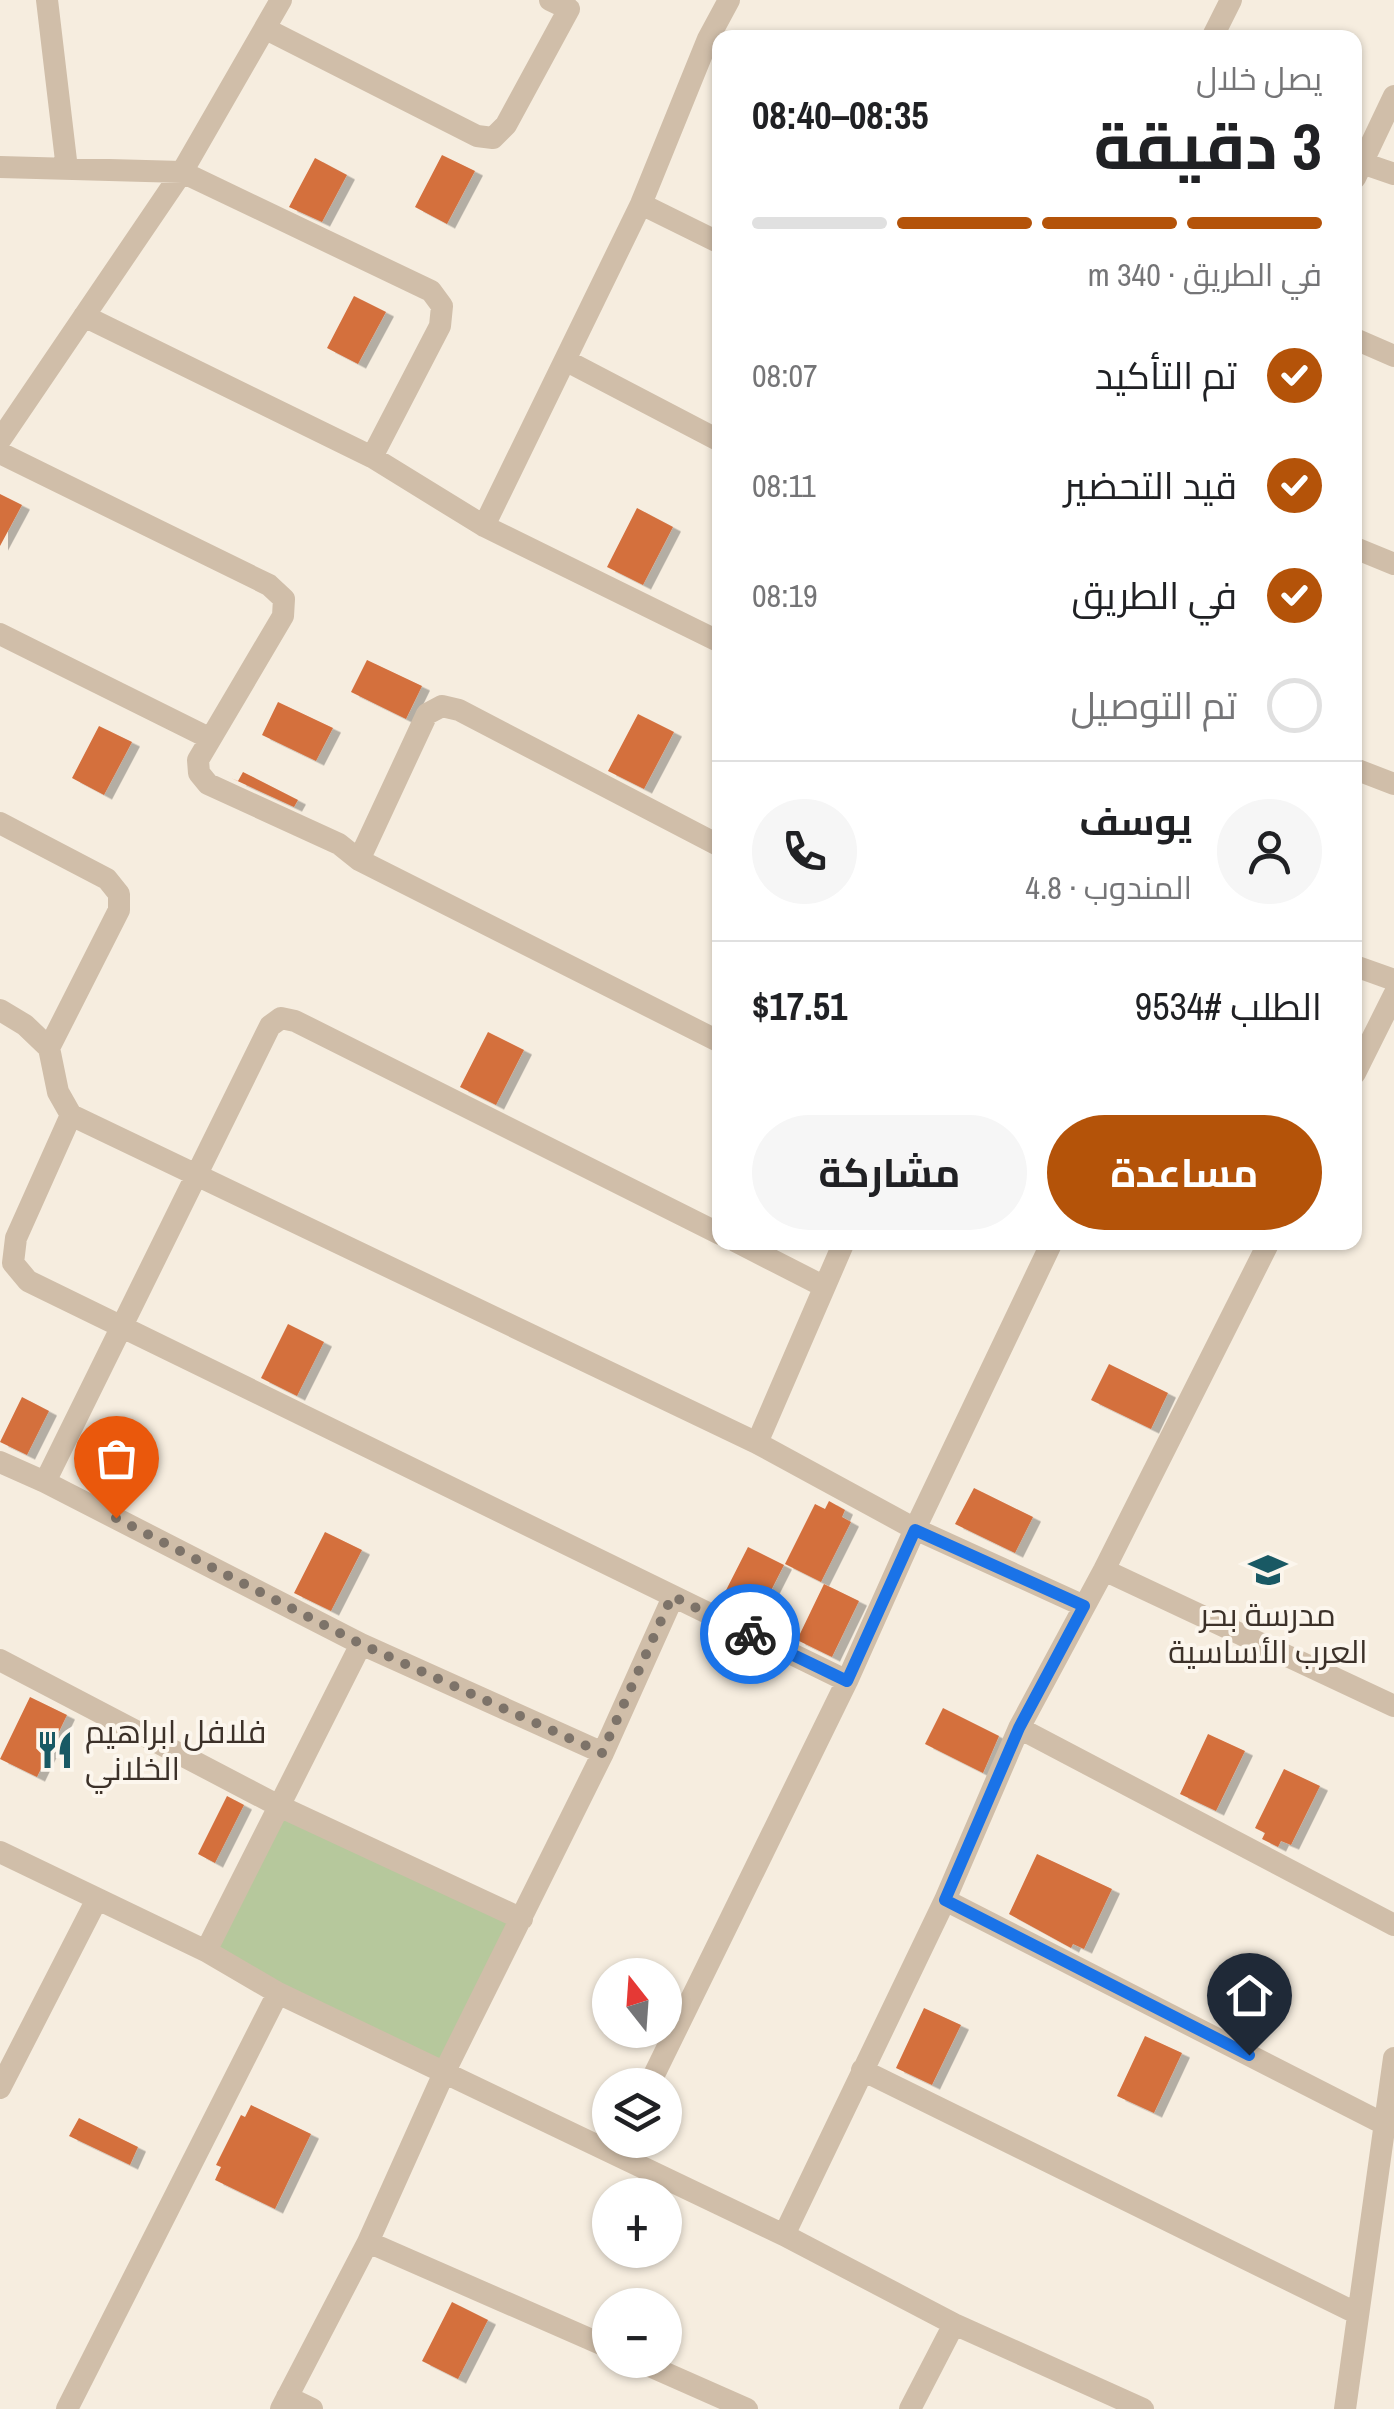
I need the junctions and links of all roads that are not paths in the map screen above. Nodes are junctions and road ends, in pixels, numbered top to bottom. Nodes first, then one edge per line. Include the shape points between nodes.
1 (48, 0) edge
2 (281, 0) edge
3 (550, 0) edge
4 (729, 0) edge
5 (1230, 0) edge
6 (266, 29) junction
7 (718, 30) edge
8 (1216, 30) edge
9 (712, 46) edge
10 (1394, 96) edge
11 (1362, 164) edge
12 (0, 167) edge
13 (67, 169) junction
14 (1362, 170) edge
15 (182, 172) junction
16 (1394, 174) edge
17 (642, 204) junction
18 (712, 238) edge
19 (84, 316) junction
20 (1362, 342) edge
21 (1394, 356) edge
22 (565, 360) junction
23 (712, 436) edge
24 (0, 440) edge
25 (0, 452) edge
26 (372, 457) junction
27 (484, 526) junction
28 (1362, 551) edge
29 (1394, 564) edge
30 (0, 634) edge
31 (712, 638) edge
32 (209, 738) junction
33 (1362, 772) edge
34 (1394, 784) edge
35 (0, 823) edge
36 (712, 842) edge
37 (358, 860) junction
38 (1362, 969) edge
39 (1394, 980) edge
40 (1394, 995) edge
41 (0, 1010) edge
42 (712, 1038) edge
43 (49, 1048) junction
44 (1362, 1058) edge
45 (71, 1115) junction
46 (198, 1177) junction
47 (712, 1230) edge
48 (753, 1250) edge
49 (840, 1250) edge
50 (1048, 1250) edge
51 (1265, 1250) edge
52 (823, 1286) junction
53 (123, 1328) junction
54 (757, 1444) junction
55 (0, 1462) edge
56 (46, 1482) junction
57 (915, 1530) junction
58 (1104, 1570) junction
59 (672, 1596) junction
60 (1084, 1606) junction
61 (361, 1644) junction
62 (0, 1660) edge
63 (847, 1681) junction
64 (1394, 1706) edge
65 (1019, 1728) junction
66 (602, 1753) junction
67 (280, 1806) junction
68 (0, 1852) edge
69 (945, 1900) junction
70 (96, 1901) junction
71 (522, 1918) junction
72 (1394, 1925) edge
73 (206, 1951) junction
74 (278, 1993) junction
75 (1394, 2058) edge
76 (657, 2068) edge
77 (862, 2070) junction
78 (444, 2073) junction
79 (0, 2088) edge
80 (1384, 2124) junction
81 (592, 2137) edge
82 (637, 2158) edge
83 (784, 2234) junction
84 (368, 2242) junction
85 (1358, 2314) junction
86 (954, 2324) junction
87 (592, 2340) edge
88 (677, 2378) edge
89 (1106, 2401) edge
90 (284, 2403) edge
91 (67, 2409) edge
92 (312, 2409) edge
93 (747, 2409) edge
94 (910, 2409) edge
95 (1143, 2409) edge
96 (1344, 2409) edge

1 - 13 street
2 - 6 street
3 - 6 street via 569,8 493,138 477,136
4 - 7 street
5 - 8 street
6 - 15 street
9 - 17 street
10 - 11 street
12 - 13 street
13 - 15 street
14 - 16 street
15 - 19 street
15 - 26 street via 431,291 442,306 440,326
17 - 18 street
17 - 22 street
19 - 24 street
19 - 26 street
20 - 21 street
22 - 23 street
22 - 27 street
25 - 32 street via 284,599 283,616
26 - 27 street
27 - 31 street
28 - 29 street
30 - 32 street
32 - 37 street via 198,760 208,784 339,844
33 - 34 street
35 - 43 street via 106,879 119,894 119,910
36 - 37 street via 442,706 427,714
37 - 42 street
38 - 39 street
40 - 44 street
41 - 43 street
43 - 45 street via 58,1092
45 - 46 street
45 - 53 street via 16,1238 13,1262 28,1282
46 - 47 street via 270,1026 280,1018
46 - 53 street
46 - 54 street
48 - 52 street
49 - 52 street
50 - 57 street
51 - 58 street
52 - 54 street
53 - 56 street
53 - 59 street
54 - 57 street
55 - 56 street
56 - 61 street
57 - 60 street
57 - 63 street
58 - 60 street
58 - 64 street
59 - 63 street
59 - 66 street
60 - 65 street
61 - 66 street
61 - 67 street
62 - 67 street
63 - 76 street
65 - 69 street
65 - 72 street
66 - 71 street
67 - 71 street
67 - 73 street
68 - 70 street
69 - 77 street
69 - 80 street
70 - 73 street
70 - 79 street
71 - 78 street
73 - 74 street
74 - 78 street
74 - 91 street
75 - 80 street
77 - 83 street
77 - 85 street
78 - 81 street
78 - 84 street
80 - 85 street
82 - 83 street
83 - 86 street
84 - 87 street
84 - 90 street
85 - 96 street
86 - 89 street
86 - 94 street
88 - 93 street
89 - 95 street
90 - 92 street

